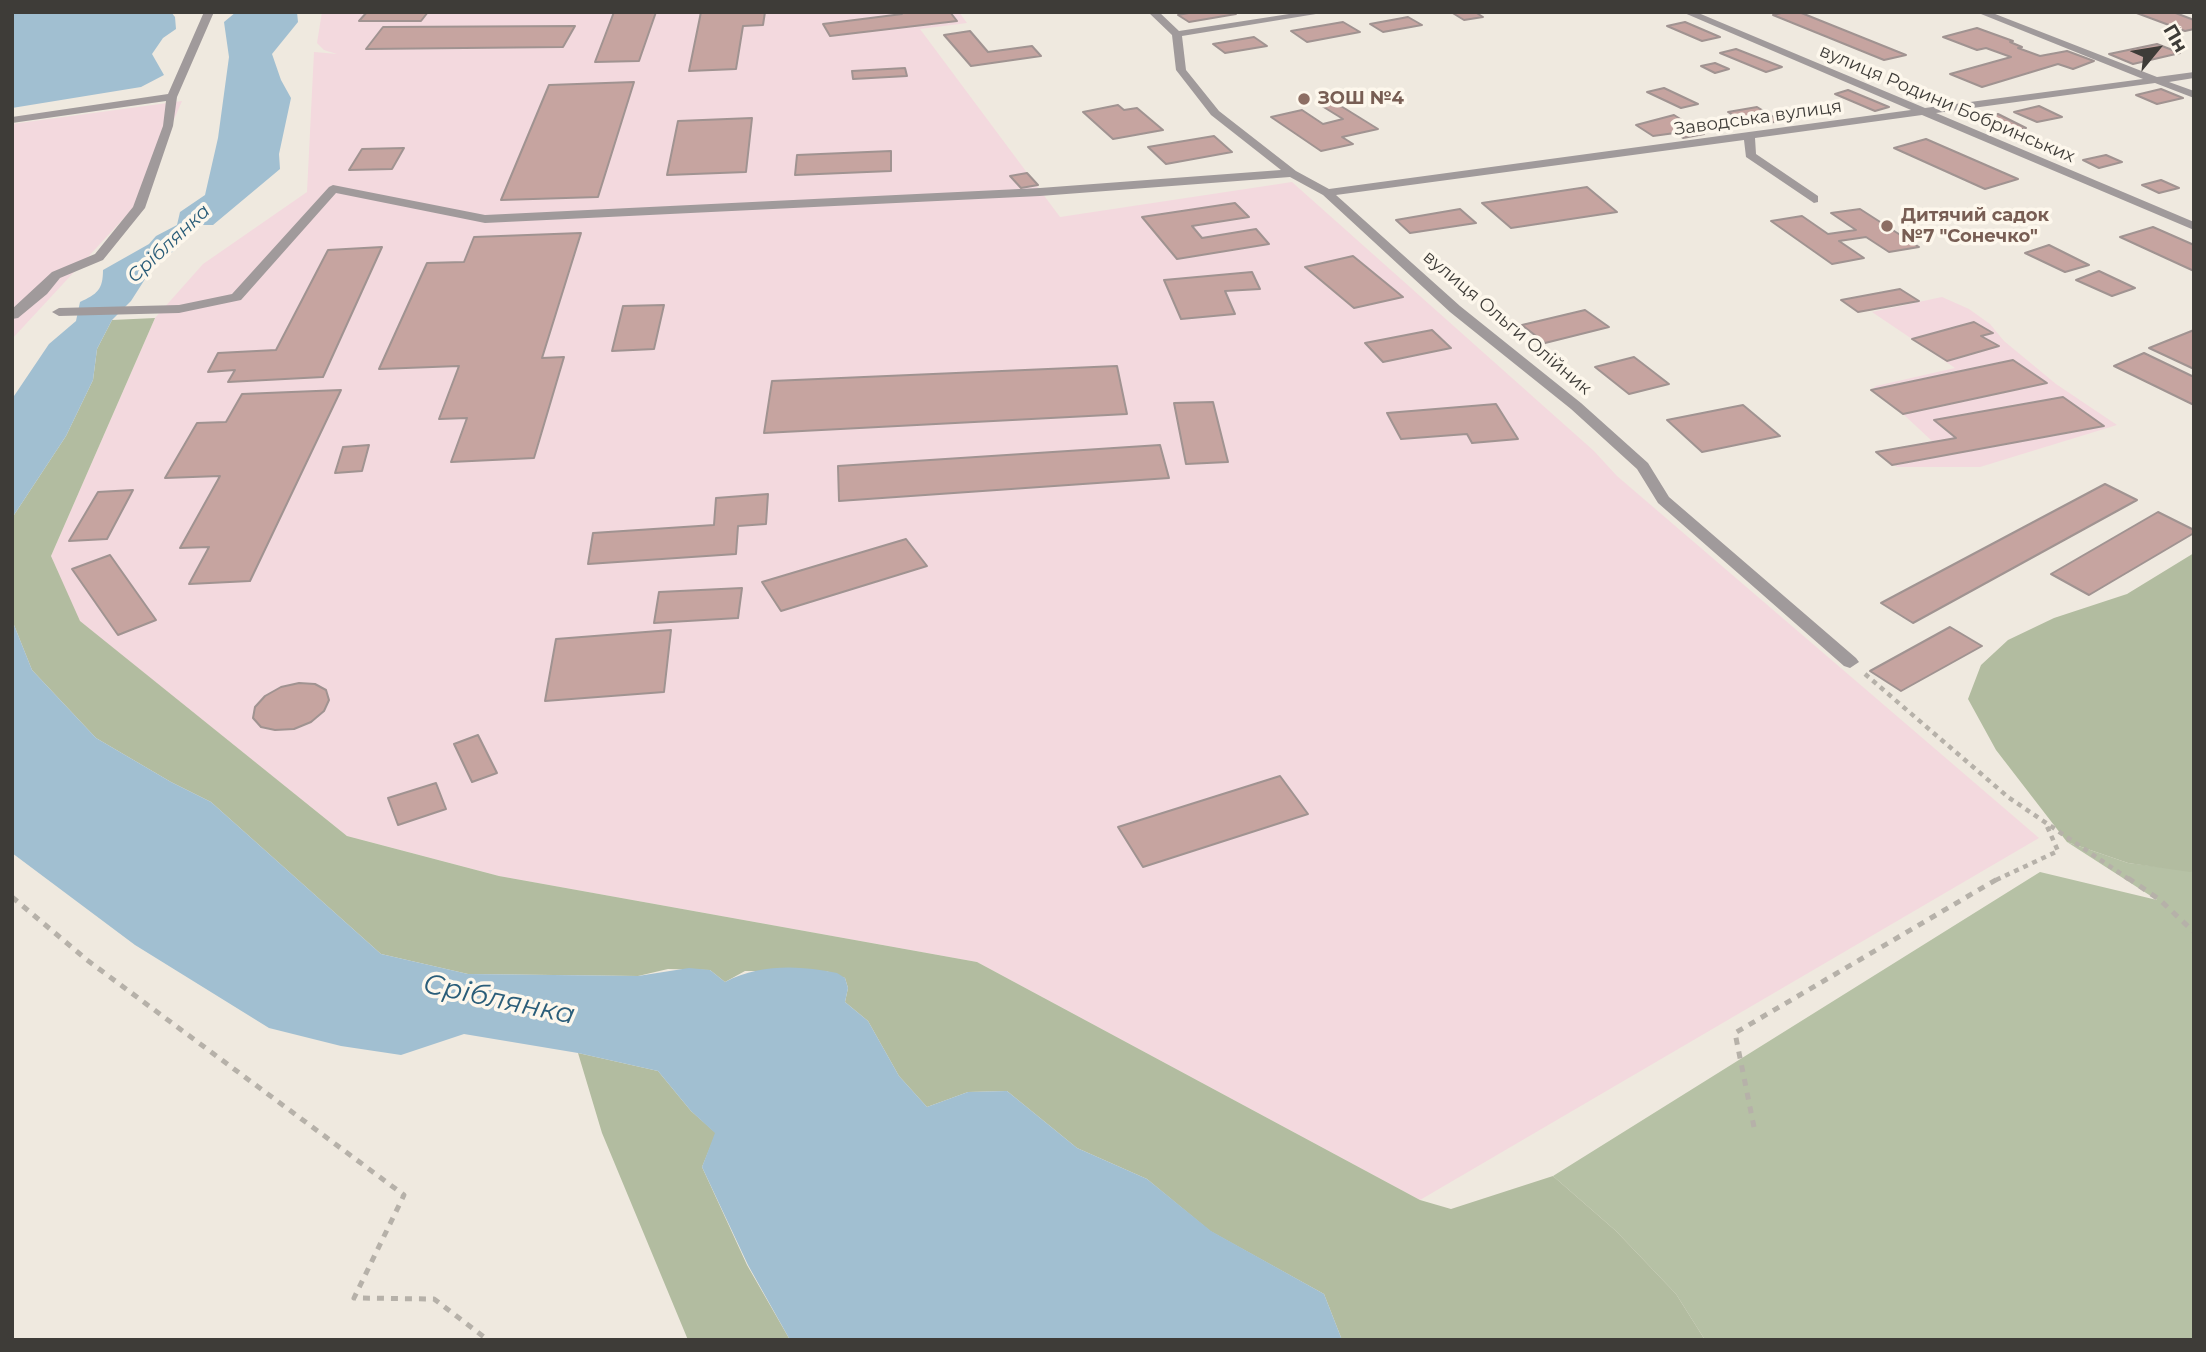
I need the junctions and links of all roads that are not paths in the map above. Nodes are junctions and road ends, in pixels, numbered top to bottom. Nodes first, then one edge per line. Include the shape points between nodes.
1 (209, 12) edge
2 (1153, 12) edge
3 (1323, 12) edge
4 (1687, 12) edge
5 (1981, 12) edge
6 (1177, 34) junction
7 (2194, 75) edge
8 (2156, 80) junction
9 (2194, 96) edge
10 (172, 97) junction
11 (1923, 114) junction
12 (12, 120) edge
13 (1749, 137) junction
14 (1292, 173) junction
15 (1327, 193) junction
16 (1814, 199) dead end
17 (2194, 226) edge
18 (59, 312) dead end
19 (13, 315) edge
20 (1850, 662) road end

1 - 10 street
2 - 6 street
3 - 6 street
4 - 11 street, вулиця Родини Бобринських
5 - 8 street
6 - 14 street, вулиця Ольги Олійник via 1181,70 1215,113
7 - 8 street, Заводська вулиця
8 - 9 street
8 - 11 street, Заводська вулиця
10 - 12 street
10 - 19 street via 168,126 139,208 99,257 56,275
11 - 13 street, Заводська вулиця
11 - 17 street, вулиця Родини Бобринських
13 - 15 street, Заводська вулиця
13 - 16 street via 1750,155
14 - 15 street, вулиця Ольги Олійник
14 - 18 street via 1040,192 485,219 333,188 236,297 179,309
15 - 20 street, вулиця Ольги Олійник via 1455,309 1576,405 1643,466 1663,500

